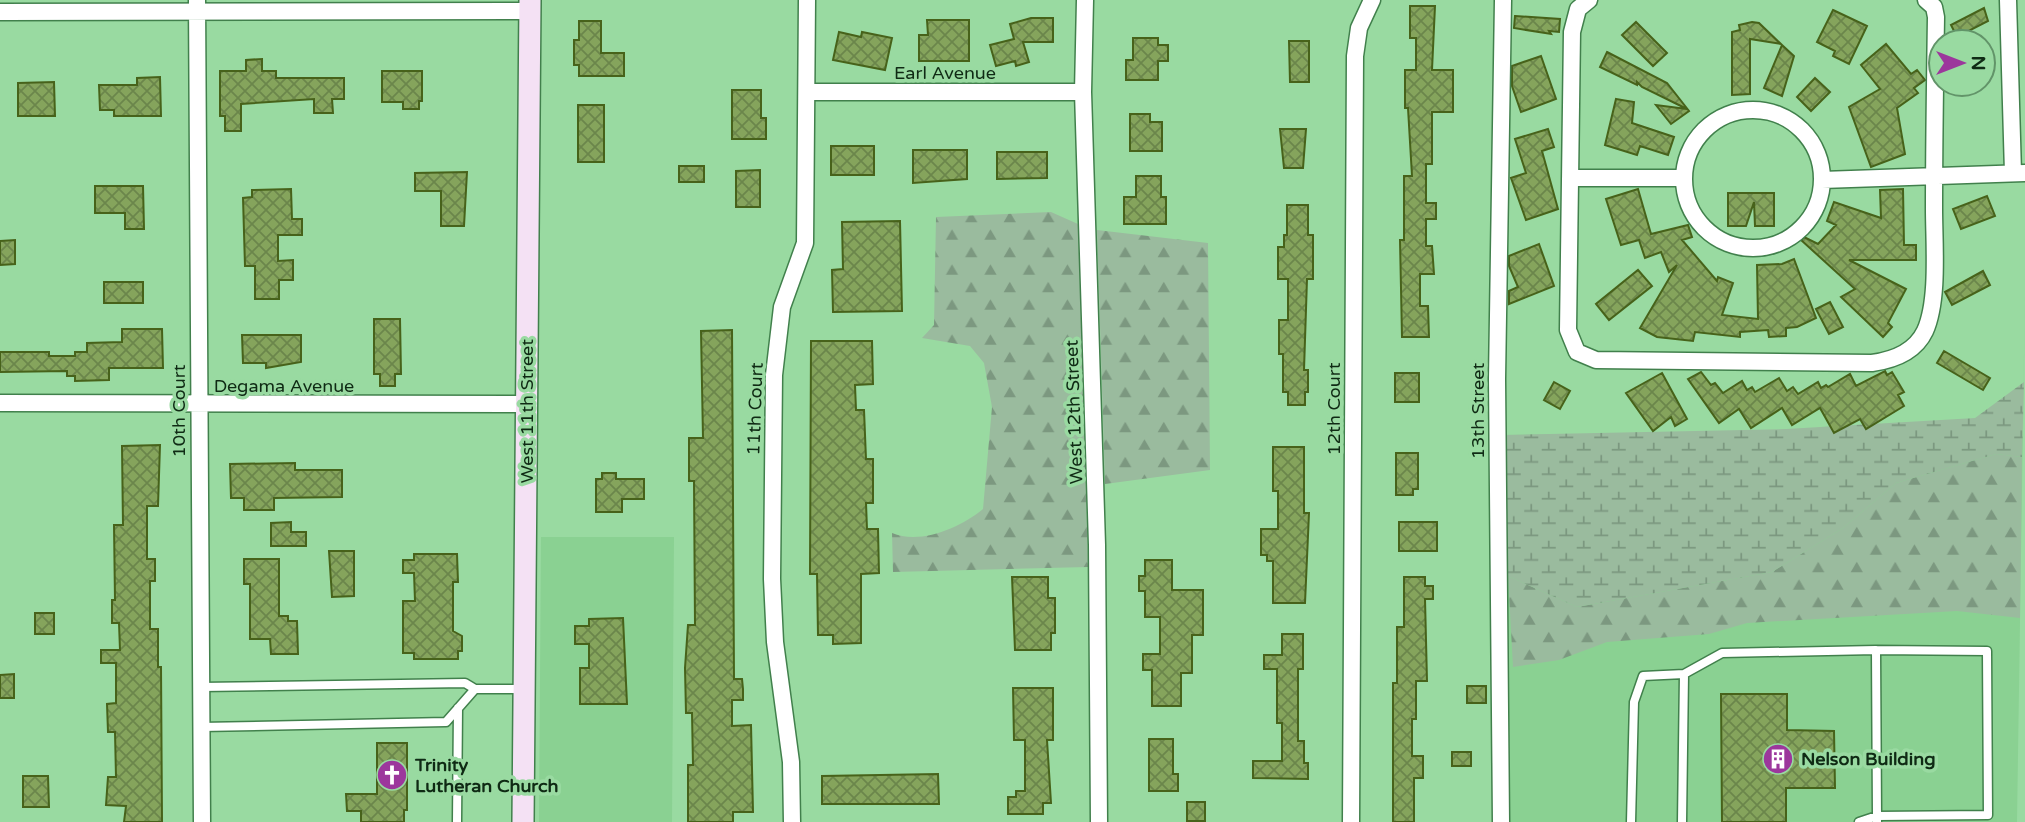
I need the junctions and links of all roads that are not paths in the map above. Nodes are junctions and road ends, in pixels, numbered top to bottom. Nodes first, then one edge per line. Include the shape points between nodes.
1 (807, 0) edge
2 (1085, 0) edge
3 (1372, 0) edge
4 (1503, 0) edge
5 (1589, 0) edge
6 (2008, 0) edge
7 (1934, 2) edge
8 (197, 5) edge
9 (530, 6) edge
10 (0, 12) edge
11 (807, 92) junction
12 (1083, 92) junction
13 (2019, 173) edge
14 (1934, 175) junction
15 (1570, 178) junction
16 (1685, 178) junction
17 (1822, 180) junction
18 (0, 403) edge
19 (527, 404) junction
20 (198, 405) junction
21 (1876, 650) junction
22 (1685, 674) junction
23 (201, 687) junction
24 (475, 689) junction
25 (525, 689) junction
26 (458, 708) junction
27 (201, 727) junction
28 (1877, 819) edge
29 (202, 822) edge
30 (457, 822) edge
31 (523, 822) edge
32 (792, 822) edge
33 (1099, 822) edge
34 (1350, 822) edge
35 (1501, 822) edge
36 (1631, 822) edge
37 (1682, 822) edge
38 (1859, 822) edge

1 - 11 street, 11th Court
2 - 12 street, West 12th Street
3 - 34 street, 12th Court via 1359,27 1355,56
4 - 35 street, 13th Street via 1497,379
5 - 15 street via 1578,9 1572,32
6 - 13 street
7 - 14 street
8 - 9 street
8 - 10 street
8 - 20 street, 10th Court
9 - 19 main road, West 11th Street
11 - 12 street, Earl Avenue
11 - 32 street, 11th Court via 805,243 782,307 774,375 772,579 775,642 791,762
12 - 33 street, West 12th Street via 1097,545
13 - 14 street
14 - 15 street via 1928,323 1906,352 1872,363 1584,357 1572,346 1568,330
14 - 17 street
15 - 16 street
16 - 17 street via 1688,199 1709,231 1733,245 1757,248 1798,231 1813,212
16 - 17 street via 1690,148 1703,130 1731,113 1753,110 1783,116 1800,128 1814,149
18 - 20 street, Degama Avenue
19 - 20 street, Degama Avenue
19 - 25 main road, West 11th Street
20 - 23 street, 10th Court
21 - 22 lane via 1722,653
21 - 28 lane
21 - 28 lane via 1987,651 1988,801 1988,815
22 - 36 lane via 1643,676 1634,702
22 - 37 lane
23 - 24 lane via 465,683
23 - 27 street, 10th Court
24 - 25 lane
24 - 26 lane
25 - 31 main road, West 11th Street
26 - 27 lane via 446,722
26 - 30 lane
27 - 29 street, 10th Court
28 - 38 lane

